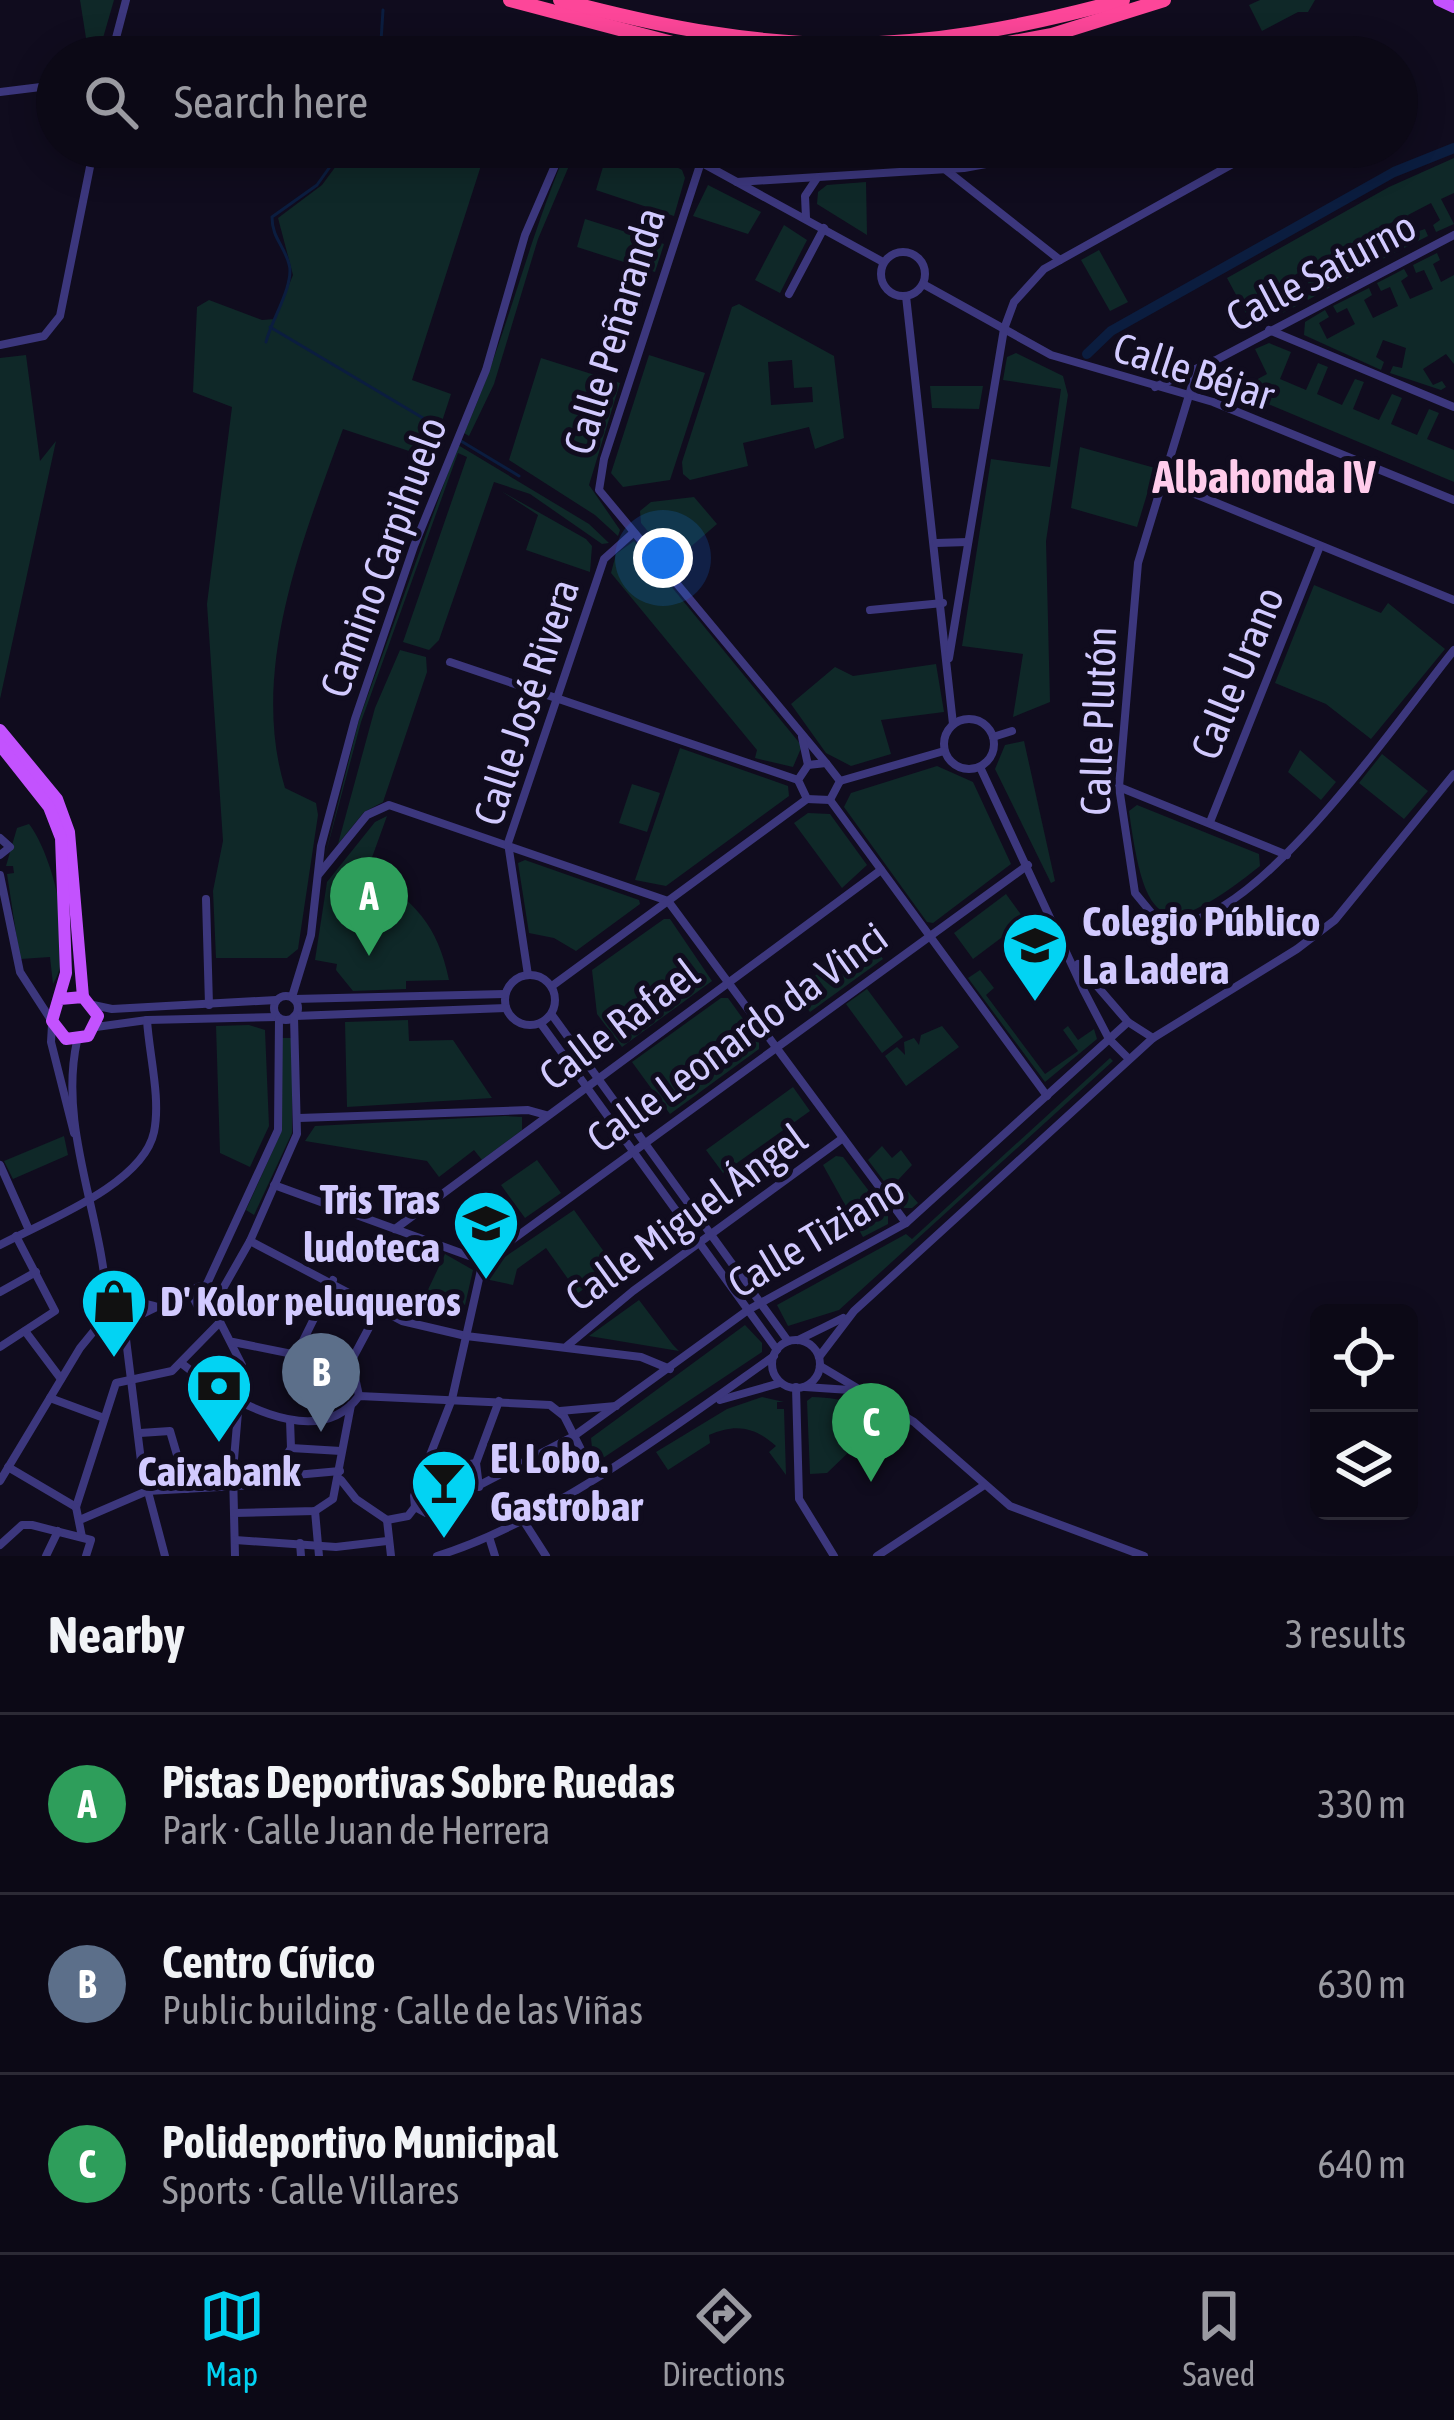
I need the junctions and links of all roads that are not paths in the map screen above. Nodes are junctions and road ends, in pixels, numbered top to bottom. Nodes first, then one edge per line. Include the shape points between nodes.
1 (126, 0) edge
2 (510, 0) edge
3 (560, 0) edge
4 (1123, 0) edge
5 (1164, 0) edge
6 (1439, 0) edge
7 (1454, 7) edge
8 (117, 36) edge
9 (646, 36) edge
10 (716, 36) edge
11 (961, 36) edge
12 (1047, 36) edge
13 (36, 88) edge
14 (0, 92) edge
15 (90, 168) edge
16 (554, 168) edge
17 (698, 168) edge
18 (711, 168) edge
19 (956, 168) edge
20 (977, 168) edge
21 (1225, 168) edge
22 (945, 169) junction
23 (817, 178) junction
24 (737, 182) junction
25 (971, 190) junction
26 (807, 219) junction
27 (824, 228) junction
28 (1454, 235) edge
29 (1060, 260) junction
30 (884, 262) junction
31 (922, 284) junction
32 (789, 294) dead end
33 (906, 296) junction
34 (1004, 329) junction
35 (1268, 329) junction
36 (0, 345) edge
37 (1201, 372) junction
38 (1153, 387) junction
39 (1454, 394) edge
40 (1189, 395) junction
41 (1213, 402) junction
42 (1442, 402) junction
43 (1454, 407) edge
44 (1162, 481) junction
45 (1454, 500) edge
46 (634, 533) junction
47 (969, 541) junction
48 (936, 543) junction
49 (1320, 546) junction
50 (1454, 600) edge
51 (943, 603) junction
52 (870, 610) dead end
53 (1454, 650) edge
54 (949, 658) junction
55 (450, 662) dead end
56 (953, 694) junction
57 (557, 699) junction
58 (967, 719) junction
59 (953, 724) junction
60 (0, 730) edge
61 (1012, 731) dead end
62 (802, 735) junction
63 (994, 737) junction
64 (0, 746) edge
65 (944, 751) junction
66 (826, 763) junction
67 (808, 765) junction
68 (26, 766) junction
69 (980, 767) junction
70 (1454, 774) edge
71 (798, 780) junction
72 (840, 781) junction
73 (1118, 787) junction
74 (807, 799) junction
75 (830, 800) junction
76 (1210, 822) junction
77 (0, 838) edge
78 (508, 843) junction
79 (0, 855) edge
80 (1287, 855) junction
81 (1028, 865) junction
82 (881, 870) junction
83 (319, 874) junction
84 (0, 875) edge
85 (206, 899) dead end
86 (668, 901) junction
87 (928, 935) junction
88 (1074, 960) junction
89 (528, 975) junction
90 (728, 981) junction
91 (552, 986) junction
92 (506, 994) junction
93 (32, 995) junction
94 (293, 998) junction
95 (276, 1000) junction
96 (88, 1001) junction
97 (58, 1002) junction
98 (208, 1005) junction
99 (506, 1008) junction
100 (552, 1015) junction
101 (295, 1017) junction
102 (278, 1018) junction
103 (147, 1020) junction
104 (52, 1022) junction
105 (1128, 1022) junction
106 (542, 1024) junction
107 (96, 1027) junction
108 (1153, 1038) junction
109 (1109, 1039) junction
110 (77, 1041) junction
111 (776, 1046) junction
112 (1129, 1060) junction
113 (595, 1079) junction
114 (586, 1087) junction
115 (1047, 1096) junction
116 (547, 1115) junction
117 (299, 1118) junction
118 (844, 1138) junction
119 (642, 1144) junction
120 (632, 1151) junction
121 (80, 1155) junction
122 (0, 1165) edge
123 (274, 1185) junction
124 (88, 1200) junction
125 (906, 1223) junction
126 (395, 1229) junction
127 (29, 1230) junction
128 (16, 1236) junction
129 (711, 1236) junction
130 (250, 1241) junction
131 (0, 1245) edge
132 (699, 1245) junction
133 (483, 1261) junction
134 (103, 1270) junction
135 (36, 1272) junction
136 (333, 1280) junction
137 (205, 1288) junction
138 (0, 1292) edge
139 (191, 1293) junction
140 (217, 1299) junction
141 (125, 1300) junction
142 (760, 1304) junction
143 (156, 1306) junction
144 (380, 1307) junction
145 (748, 1310) junction
146 (854, 1311) junction
147 (215, 1312) junction
148 (116, 1317) junction
149 (220, 1322) junction
150 (25, 1330) junction
151 (466, 1336) junction
152 (793, 1341) junction
153 (233, 1342) junction
154 (567, 1346) junction
155 (0, 1347) edge
156 (297, 1353) junction
157 (775, 1353) junction
158 (819, 1361) junction
159 (181, 1364) junction
160 (348, 1367) junction
161 (670, 1369) junction
162 (129, 1378) junction
163 (62, 1379) junction
164 (782, 1383) junction
165 (800, 1387) junction
166 (857, 1391) junction
167 (359, 1396) junction
168 (50, 1398) junction
169 (452, 1399) junction
170 (499, 1401) junction
171 (239, 1402) junction
172 (708, 1404) junction
173 (351, 1405) junction
174 (618, 1406) junction
175 (560, 1411) junction
176 (104, 1418) junction
177 (296, 1421) junction
178 (140, 1433) junction
179 (574, 1436) junction
180 (291, 1448) junction
181 (341, 1451) junction
182 (476, 1463) junction
183 (8, 1467) junction
184 (424, 1472) junction
185 (340, 1475) junction
186 (594, 1475) junction
187 (273, 1477) junction
188 (0, 1480) edge
189 (233, 1486) junction
190 (479, 1486) junction
191 (983, 1486) junction
192 (187, 1489) junction
193 (147, 1491) junction
194 (415, 1507) junction
195 (76, 1508) junction
196 (315, 1511) junction
197 (234, 1513) junction
198 (82, 1519) junction
199 (387, 1520) junction
200 (523, 1520) junction
201 (58, 1532) junction
202 (87, 1538) junction
203 (235, 1540) junction
204 (490, 1540) junction
205 (387, 1541) junction
206 (300, 1543) junction
207 (316, 1544) junction
208 (0, 1545) edge
209 (46, 1556) edge
210 (86, 1556) edge
211 (165, 1556) edge
212 (236, 1556) edge
213 (301, 1556) edge
214 (320, 1556) edge
215 (391, 1556) edge
216 (437, 1556) edge
217 (495, 1556) edge
218 (546, 1556) edge
219 (834, 1556) edge
220 (877, 1556) edge
221 (1144, 1556) edge

1 - 8 street
2 - 9 highway
3 - 10 highway
4 - 11 highway
5 - 12 highway
6 - 7 main road
13 - 14 street
15 - 36 street via 56,326 31,341
16 - 83 street, Camino Carpihuelo via 355,719
17 - 46 street, Calle Peñaranda via 598,480
18 - 24 street
19 - 22 street
20 - 25 street
21 - 29 street
22 - 23 street
22 - 25 street
23 - 24 street
23 - 26 street via 805,196
24 - 26 street
25 - 29 street
26 - 27 street
27 - 30 street
27 - 32 street
28 - 35 street, Calle Saturno
29 - 34 street via 1021,292
30 - 31 street via 896,253 915,255
30 - 33 street via 884,286
31 - 33 street
31 - 34 street, Calle Béjar
33 - 48 street
34 - 38 street, Calle Béjar via 1051,355
34 - 47 street
35 - 37 street, Calle Saturno
35 - 42 street
37 - 38 street, Calle Saturno
37 - 40 street, Calle Saturno
37 - 41 street, Calle Saturno
38 - 40 street, Calle Béjar
39 - 42 street
40 - 41 street, Calle Béjar
40 - 44 street, Calle Plutón
41 - 45 street, Calle Béjar
42 - 43 street
44 - 49 street
44 - 73 street, Calle Plutón via 1130,612
46 - 57 street, Calle José Rivera via 604,560
46 - 62 street, Calle Peñaranda
47 - 48 street
47 - 54 street
48 - 51 street
49 - 50 street
49 - 76 street, Calle Urano
51 - 52 street
51 - 54 street
53 - 80 street, Calle Plutón
54 - 56 street
55 - 57 street
56 - 58 street
56 - 59 street
57 - 71 street
57 - 78 street, Calle José Rivera
58 - 59 street
58 - 63 street
59 - 65 street
60 - 68 main road
61 - 63 street
62 - 66 street, Calle Peñaranda
62 - 67 street, Calle Peñaranda
63 - 69 street
64 - 68 main road
65 - 69 street via 958,768
65 - 72 street
66 - 67 street
66 - 72 street
67 - 71 street
68 - 96 main road via 57,800 69,832
68 - 97 main road via 61,838 66,974
69 - 81 street
70 - 108 street via 1320,932
71 - 74 street
72 - 75 street
73 - 76 street
73 - 80 street, Calle Plutón via 1129,876 1154,916 1204,919
74 - 75 street
74 - 86 street
75 - 82 street
76 - 80 street
77 - 79 street via 10,847
78 - 83 street via 389,806 368,815
78 - 86 street
78 - 89 street, Calle José Rivera
81 - 87 street, Calle Leonardo da Vinci
81 - 88 street
82 - 87 street
82 - 90 street, Calle Rafael
83 - 94 street, Camino Carpihuelo
84 - 93 street via 14,953
85 - 98 street
86 - 90 street
86 - 91 street
87 - 111 street, Calle Leonardo da Vinci
87 - 115 street
88 - 105 street
88 - 109 street
89 - 91 street
89 - 92 street
90 - 111 street
90 - 113 street, Calle Rafael
91 - 100 street
92 - 94 street
92 - 99 street
93 - 97 street
93 - 104 street
94 - 95 street
94 - 101 street
95 - 98 street
95 - 102 street
96 - 97 main road
96 - 98 street
96 - 107 main road
97 - 104 main road
99 - 101 street
99 - 106 street via 520,1024
100 - 106 street
100 - 113 street
101 - 102 street
101 - 117 street
102 - 103 street
102 - 137 street via 278,1130
103 - 107 street
103 - 124 street via 153,1136
104 - 110 main road
104 - 121 street
105 - 108 street
105 - 109 street, Calle Tiziano
106 - 114 street
107 - 110 main road
108 - 112 street
109 - 112 street
109 - 115 street, Calle Tiziano
110 - 121 street via 71,1068
111 - 118 street
111 - 119 street, Calle Leonardo da Vinci
112 - 146 street
113 - 114 street, Calle Rafael
113 - 119 street
114 - 116 street, Calle Rafael
114 - 120 street
115 - 125 street, Calle Tiziano
116 - 117 street
116 - 126 street, Calle Rafael
117 - 123 street
118 - 125 street
118 - 129 street, Calle Miguel Ángel
119 - 120 street, Calle Leonardo da Vinci
119 - 129 street
120 - 132 street
120 - 133 street, Calle Leonardo da Vinci
121 - 124 street
122 - 127 street
123 - 126 street
123 - 130 street
124 - 127 street
124 - 134 street
125 - 142 street, Calle Tiziano
126 - 133 street
127 - 128 street
128 - 131 street
128 - 135 street
129 - 132 street, Calle Miguel Ángel
129 - 142 street
130 - 136 street
130 - 140 street
132 - 145 street
132 - 154 street, Calle Miguel Ángel
133 - 151 street
134 - 141 street
134 - 148 street
135 - 138 street
135 - 150 street via 55,1311
136 - 144 street
136 - 156 street
137 - 139 street
137 - 140 street
139 - 143 street
139 - 147 street via 200,1311
140 - 147 street
141 - 143 street
141 - 148 street
141 - 148 street
142 - 145 street, Calle Tiziano
142 - 152 street
143 - 148 street
144 - 151 street via 402,1321
144 - 160 street
145 - 157 street
145 - 161 street, Calle Tiziano
146 - 152 street
146 - 158 street
147 - 149 street
148 - 162 street
148 - 163 street
149 - 153 street
149 - 159 street
150 - 155 street
150 - 163 street
151 - 154 street
151 - 169 street
152 - 157 street
152 - 158 street
153 - 156 street
153 - 171 street via 242,1365
154 - 161 street via 659,1360
156 - 160 street
157 - 164 street
157 - 172 street
158 - 165 street
158 - 166 street
159 - 162 street
159 - 171 street
160 - 167 street
161 - 174 street, Calle Tiziano
162 - 176 street via 116,1383
162 - 178 street
163 - 168 street
164 - 165 street
164 - 172 street
165 - 166 street
165 - 219 street via 799,1499
166 - 191 street via 914,1423
167 - 169 street
167 - 173 street
168 - 176 street
168 - 183 street
169 - 170 street
169 - 184 street
170 - 175 street
170 - 182 street
171 - 177 street
171 - 189 street
172 - 186 street
173 - 177 street
173 - 181 street
174 - 175 street
174 - 179 street, Calle Tiziano
175 - 179 street
176 - 195 street
177 - 180 street
178 - 192 street via 170,1431
178 - 193 street
179 - 186 street
179 - 190 street, Calle Tiziano
180 - 181 street
180 - 187 street
181 - 185 street
182 - 184 street
182 - 190 street
183 - 188 street
183 - 195 street
184 - 194 street
185 - 187 street
185 - 196 street via 333,1499
185 - 199 street via 356,1499
186 - 200 street
187 - 189 street
189 - 192 street
189 - 197 street
190 - 194 street, Calle Tiziano via 426,1513
191 - 220 street
191 - 221 street via 1039,1521
192 - 193 street
193 - 198 street
193 - 211 street
194 - 199 street
195 - 198 street
196 - 197 street
196 - 207 street
197 - 203 street
198 - 202 street
199 - 205 street
200 - 204 street
200 - 218 street
201 - 202 street
201 - 208 street via 22,1525
201 - 209 street
202 - 210 street
203 - 206 street
203 - 212 street
204 - 216 street
204 - 217 street
205 - 207 street
205 - 215 street
206 - 207 street
206 - 213 street
207 - 214 street

